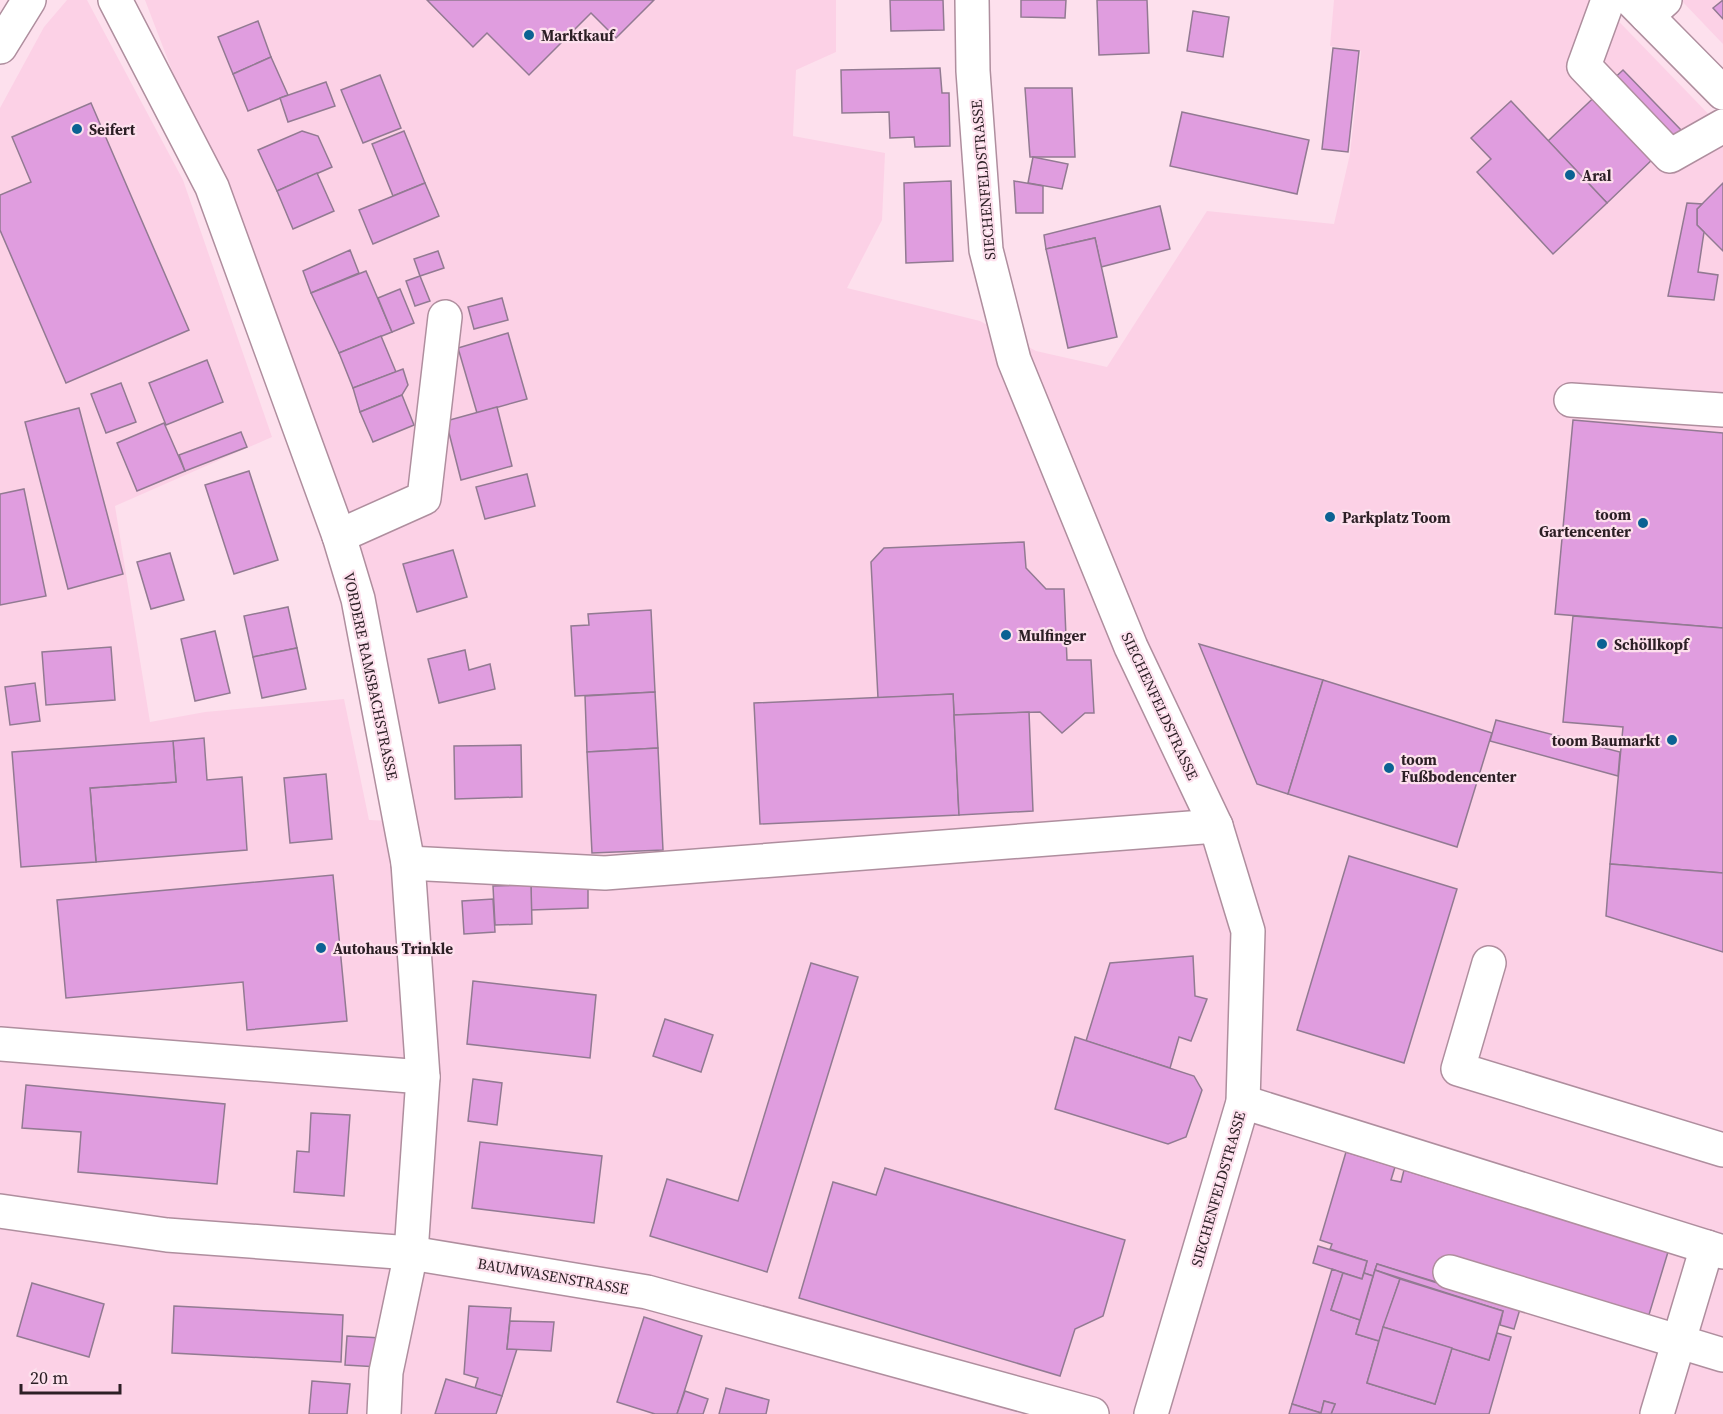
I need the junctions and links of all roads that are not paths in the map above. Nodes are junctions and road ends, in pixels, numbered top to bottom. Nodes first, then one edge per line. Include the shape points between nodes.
1 (29, 0) edge
2 (115, 0) edge
3 (972, 0) edge
4 (1608, 0) edge
5 (1647, 5) edge
6 (0, 47) edge
7 (1723, 93) edge
8 (1723, 126) edge
9 (445, 317) dead end
10 (1571, 400) dead end
11 (1723, 410) edge
12 (339, 536) junction
13 (1216, 826) junction
14 (408, 862) junction
15 (1489, 963) dead end
16 (0, 1044) edge
17 (423, 1077) junction
18 (1243, 1102) junction
19 (1723, 1150) edge
20 (0, 1211) edge
21 (1715, 1250) edge
22 (411, 1253) junction
23 (1450, 1272) dead end
24 (1679, 1341) junction
25 (1723, 1355) edge
26 (384, 1414) edge
27 (1092, 1414) edge
28 (1151, 1414) edge
29 (1657, 1414) edge

1 - 6 street
2 - 12 street, VORDERE RAMSBACHSTRASSE via 212,187
3 - 13 street, SIECHENFELDSTRASSE via 986,250 1014,360 1131,647
4 - 8 street via 1584,66 1670,156
5 - 7 street
9 - 12 street via 424,498
10 - 11 street
12 - 14 street, VORDERE RAMSBACHSTRASSE via 358,599
13 - 14 street via 605,873
13 - 18 street, SIECHENFELDSTRASSE via 1248,931
14 - 17 street, VORDERE RAMSBACHSTRASSE
15 - 19 street via 1458,1069
16 - 17 street
17 - 22 street, VORDERE RAMSBACHSTRASSE
18 - 21 street
18 - 28 street, SIECHENFELDSTRASSE
20 - 22 street, BAUMWASENSTRASSE via 167,1235
21 - 24 street
22 - 26 street, VORDERE RAMSBACHSTRASSE via 386,1372
22 - 27 street, BAUMWASENSTRASSE via 648,1292
23 - 24 street
24 - 25 street
24 - 29 street

